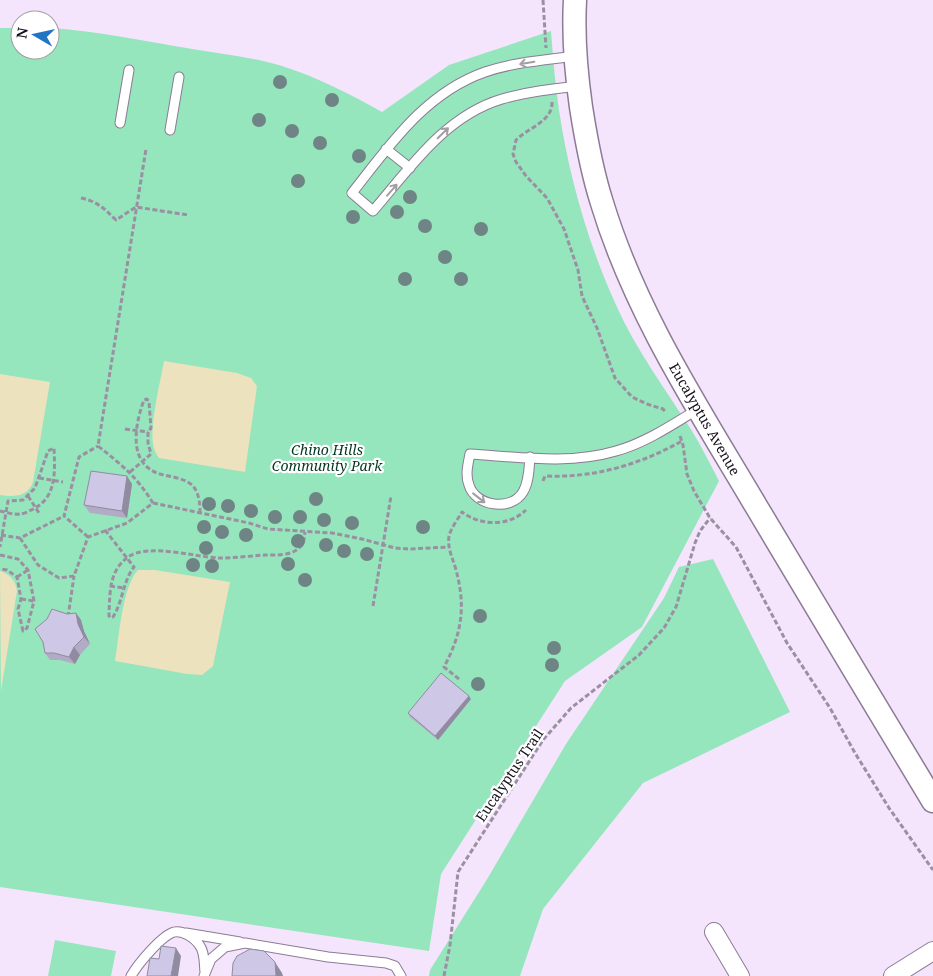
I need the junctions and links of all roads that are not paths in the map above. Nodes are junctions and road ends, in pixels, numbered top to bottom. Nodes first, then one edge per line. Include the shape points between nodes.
1 (575, 0) edge
2 (576, 56) junction
3 (129, 70) dead end
4 (179, 77) dead end
5 (578, 86) junction
6 (120, 123) dead end
7 (170, 130) dead end
8 (386, 149) junction
9 (410, 168) junction
10 (698, 409) junction
11 (530, 458) junction
12 (933, 801) edge
13 (714, 932) dead end
14 (186, 933) junction
15 (245, 944) junction
16 (933, 951) edge
17 (204, 974) edge
18 (131, 976) edge
19 (401, 976) edge
20 (740, 976) edge
21 (893, 976) edge

1 - 2 street, Eucalyptus Avenue
2 - 5 street, Eucalyptus Avenue
2 -> 8 lane via 502,67 455,85 427,105
3 - 6 lane
4 - 7 lane
9 -> 5 lane via 445,130 474,110 512,96
5 - 10 street, Eucalyptus Avenue via 590,158 612,232 651,324
8 - 9 lane
8 -> 9 lane via 352,193 373,211
10 - 11 lane via 638,443 603,454
10 - 12 street, Eucalyptus Avenue
11 -> 11 lane via 470,454 466,474 475,497 497,504 515,500 527,481
13 - 20 street
14 - 15 lane
14 - 17 lane via 200,946
14 - 18 lane via 175,932 164,938
15 - 17 lane via 225,947 211,959
15 - 19 lane via 386,962 394,966
16 - 21 street

